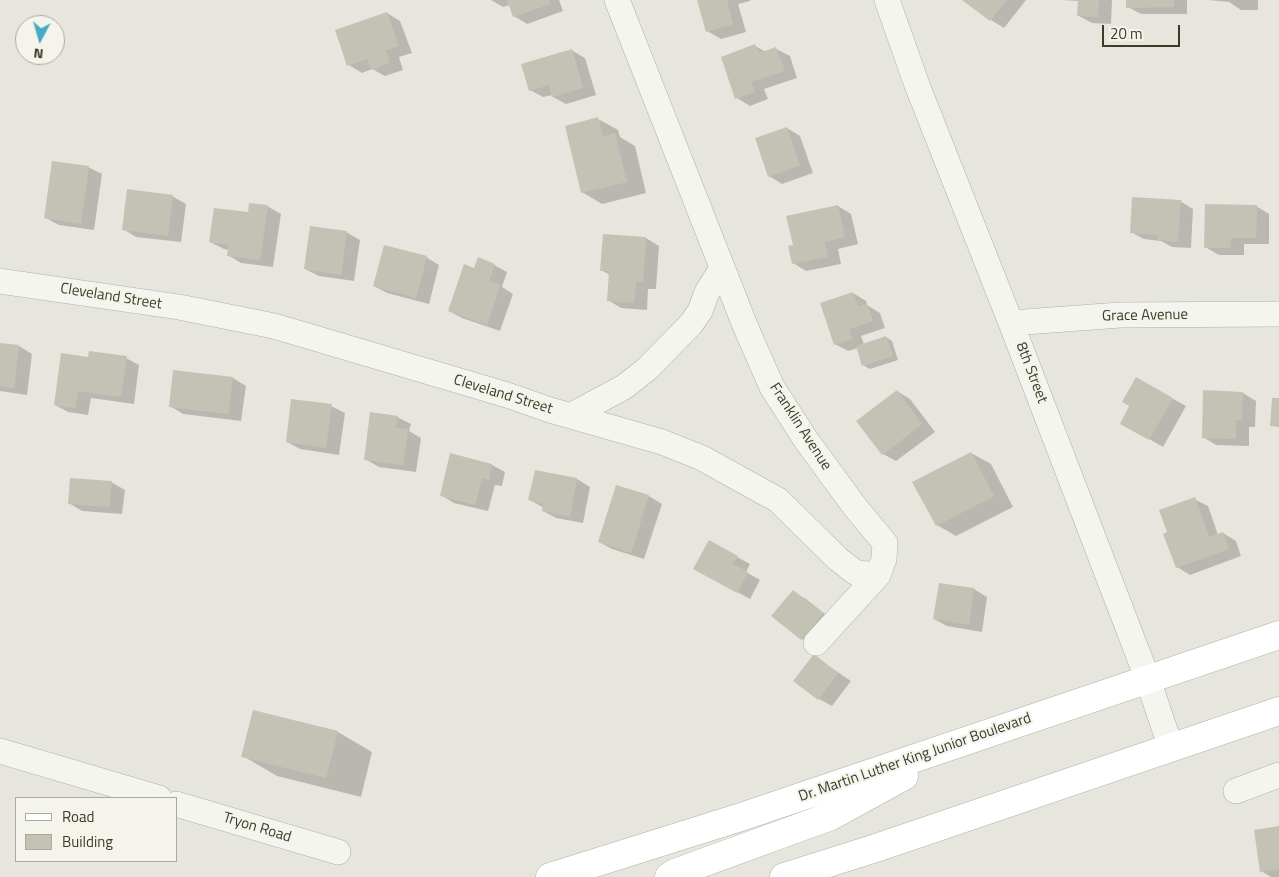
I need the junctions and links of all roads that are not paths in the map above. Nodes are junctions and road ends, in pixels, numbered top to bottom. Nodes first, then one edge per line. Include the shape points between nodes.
1 (617, 0) edge
2 (888, 0) edge
3 (722, 268) junction
4 (0, 281) edge
5 (1279, 314) edge
6 (1011, 323) junction
7 (572, 415) junction
8 (878, 575) junction
9 (1279, 635) edge
10 (816, 643) dead end
11 (1148, 680) junction
12 (1279, 712) edge
13 (974, 739) junction
14 (1171, 748) junction
15 (0, 751) edge
16 (1279, 775) edge
17 (1236, 791) dead end
18 (156, 797) edge
19 (178, 805) edge
20 (338, 852) dead end
21 (550, 877) edge
22 (669, 877) edge
23 (784, 877) edge

1 - 3 street, Franklin Avenue
2 - 6 street, 8th Street via 916,85
3 - 7 street via 691,324 647,369 624,388
3 - 8 street, Franklin Avenue via 772,387 806,440 885,543
4 - 7 street, Cleveland Street via 179,307 274,326
5 - 6 street, Grace Avenue via 1120,315
6 - 11 street, 8th Street
7 - 8 street, Cleveland Street via 662,442 702,458 778,500 856,573
8 - 10 street
9 - 11 main road, Dr. Martin Luther King Junior Boulevard
11 - 13 main road, Dr. Martin Luther King Junior Boulevard
11 - 14 street, 8th Street
12 - 14 main road
13 - 21 main road, Dr. Martin Luther King Junior Boulevard
13 - 22 main road via 831,816
14 - 23 main road
15 - 18 street
16 - 17 street
19 - 20 street, Tryon Road

